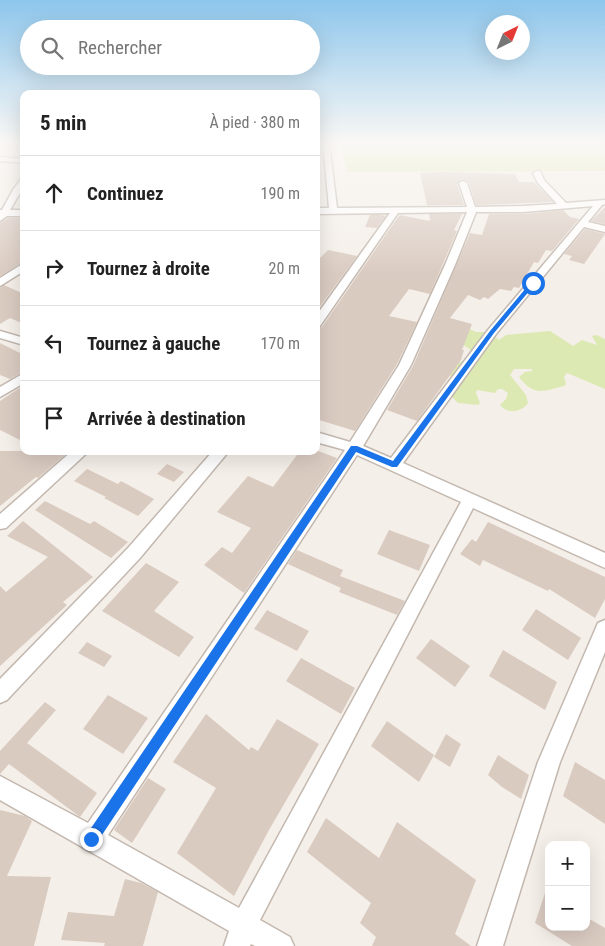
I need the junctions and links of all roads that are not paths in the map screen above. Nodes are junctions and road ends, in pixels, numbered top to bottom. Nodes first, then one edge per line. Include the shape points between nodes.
1 (17, 187) edge
2 (331, 187) edge
3 (464, 187) edge
4 (547, 187) edge
5 (602, 202) edge
6 (563, 205) junction
7 (333, 210) junction
8 (396, 210) junction
9 (472, 210) junction
10 (320, 211) edge
11 (20, 213) edge
12 (2, 215) edge
13 (581, 223) junction
14 (605, 229) edge
15 (20, 269) edge
16 (0, 283) edge
17 (320, 318) edge
18 (0, 334) edge
19 (20, 341) edge
20 (20, 379) edge
21 (0, 393) edge
22 (320, 438) edge
23 (354, 448) junction
24 (77, 455) edge
25 (219, 455) edge
26 (394, 465) junction
27 (470, 499) junction
28 (0, 523) edge
29 (605, 561) edge
30 (605, 629) edge
31 (0, 693) edge
32 (0, 787) edge
33 (91, 839) junction
34 (240, 935) edge
35 (281, 946) edge
36 (490, 946) edge

1 - 12 street via 11,192
2 - 7 street
3 - 9 street
4 - 6 street
5 - 6 street
5 - 13 street
6 - 9 street
7 - 8 street
7 - 10 street
8 - 9 street
8 - 17 street
9 - 23 street via 406,366
11 - 12 street
13 - 14 street
13 - 26 street via 492,332
15 - 16 street
18 - 19 street
20 - 21 street
22 - 23 street
23 - 26 street
23 - 33 street
24 - 28 street
25 - 31 street via 134,553
26 - 27 street
27 - 29 street
27 - 34 street
30 - 36 street via 549,762
32 - 33 street
33 - 34 street
34 - 35 street

